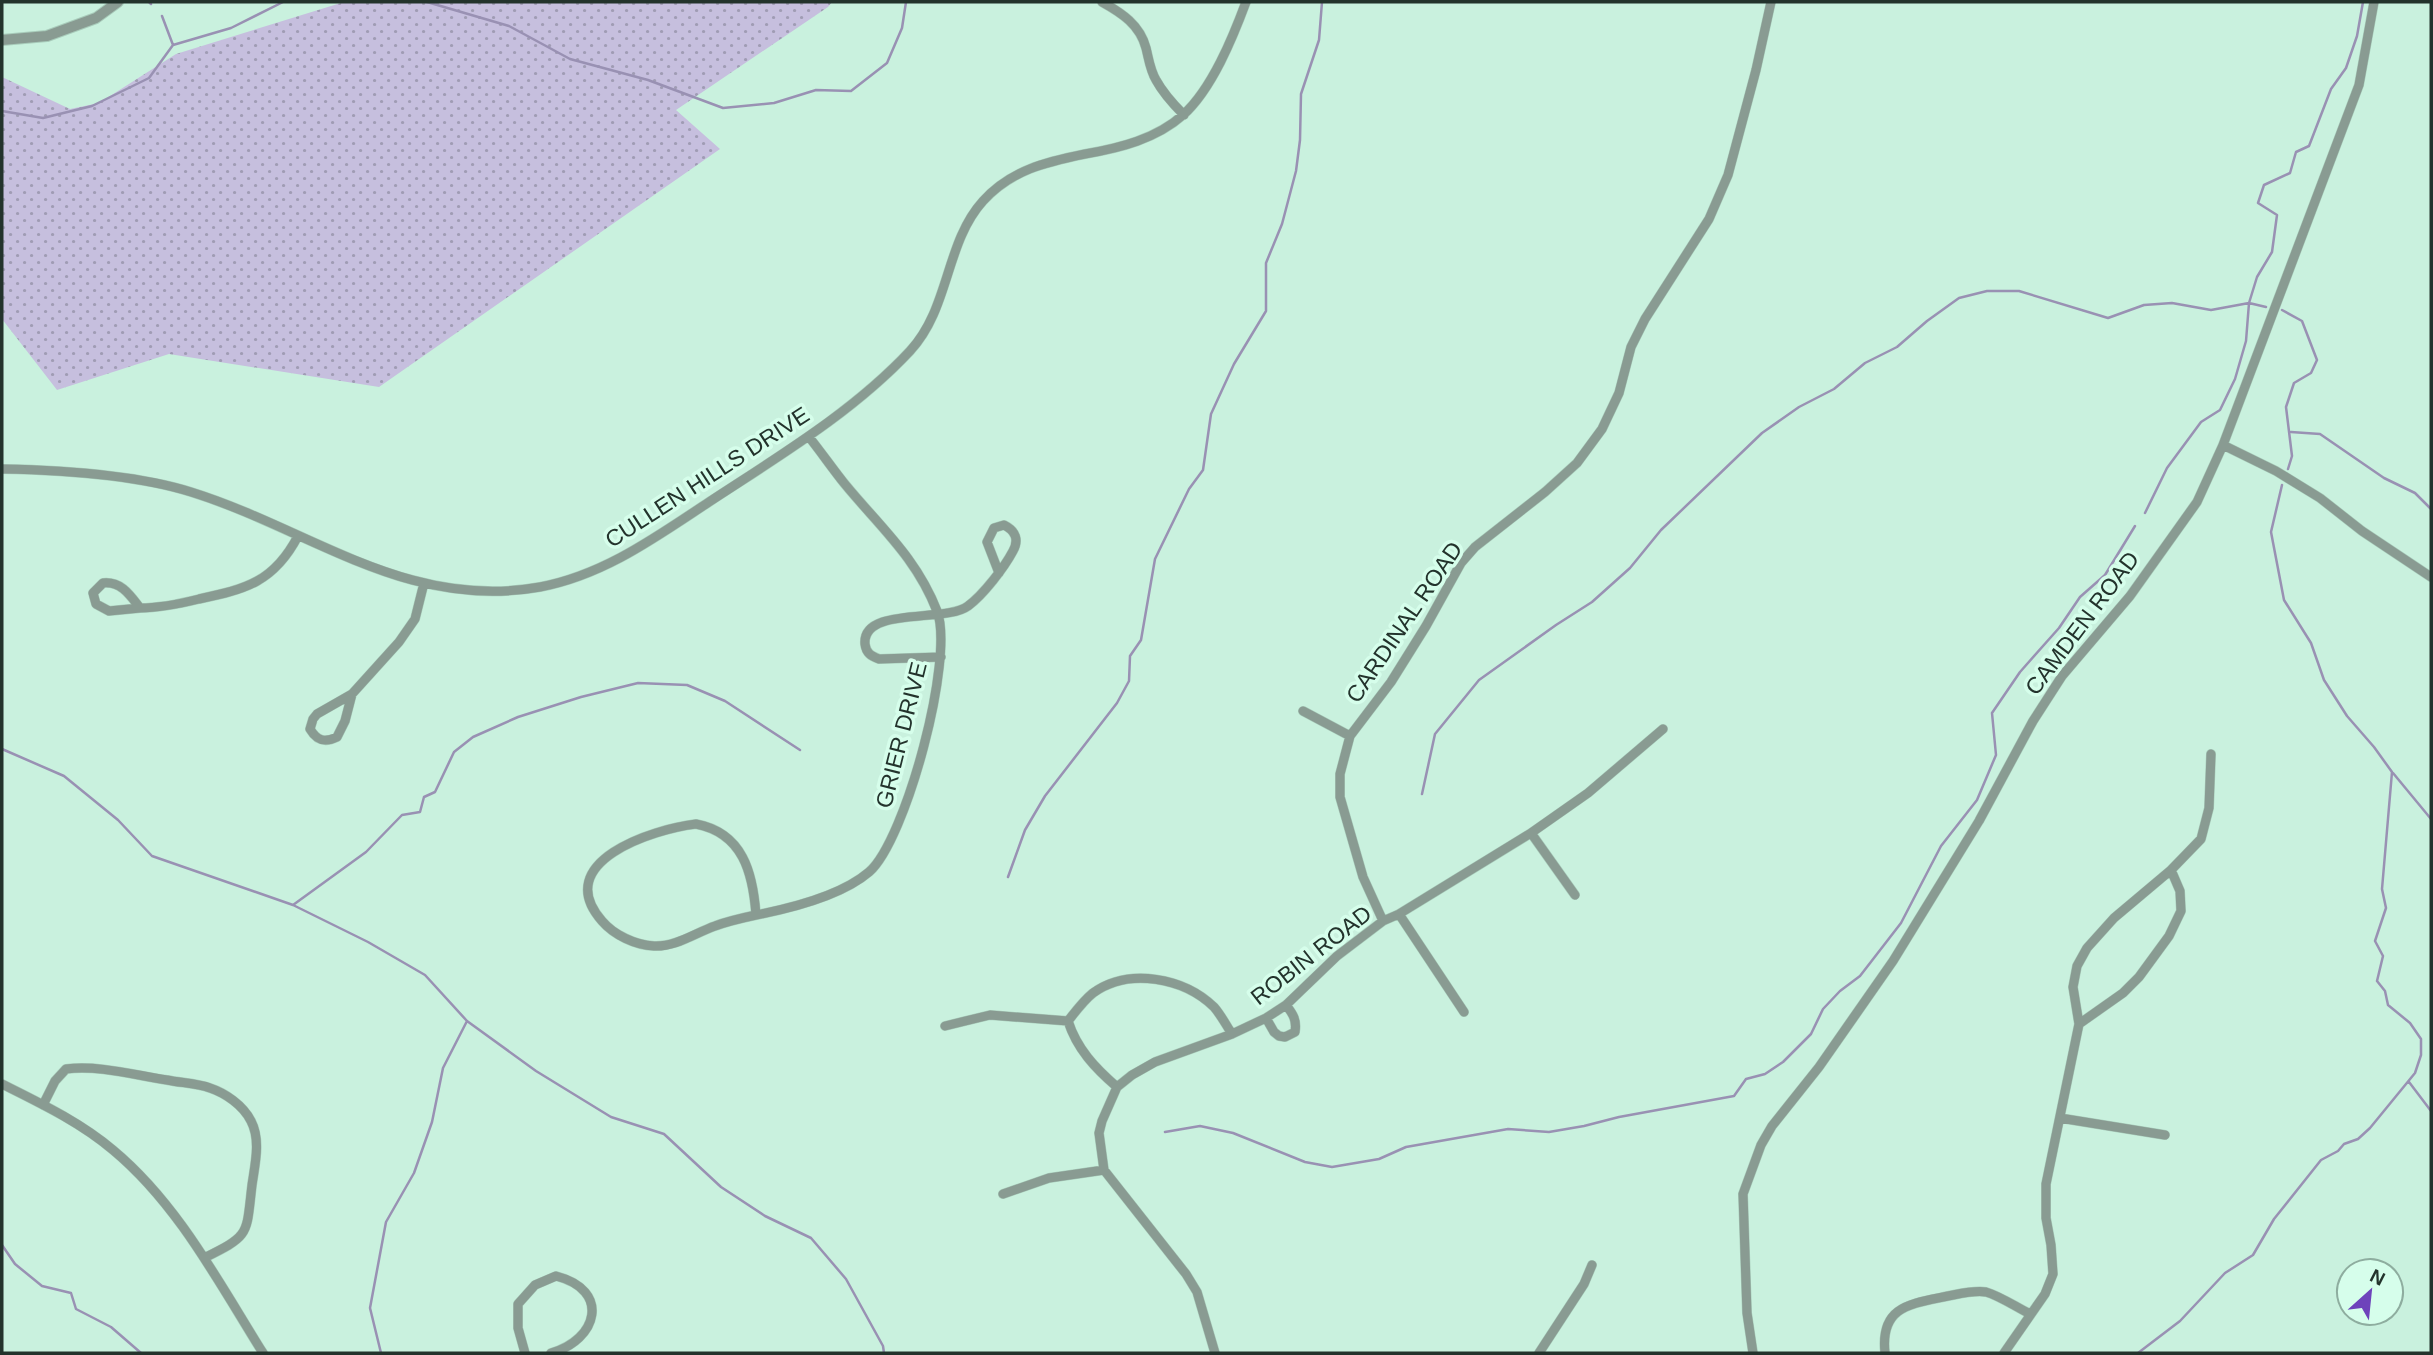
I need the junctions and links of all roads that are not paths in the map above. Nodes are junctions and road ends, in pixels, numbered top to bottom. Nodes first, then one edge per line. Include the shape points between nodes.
1 (118, 2) edge
2 (1102, 2) edge
3 (1246, 2) edge
4 (1771, 2) edge
5 (2374, 2) edge
6 (2, 40) edge
7 (1184, 115) junction
8 (809, 437) junction
9 (2223, 445) junction
10 (2, 469) edge
11 (298, 536) junction
12 (999, 572) junction
13 (2431, 577) edge
14 (424, 583) junction
15 (140, 608) junction
16 (939, 615) junction
17 (941, 657) junction
18 (352, 694) junction
19 (1303, 711) dead end
20 (1663, 729) dead end
21 (1350, 736) junction
22 (2211, 754) dead end
23 (1531, 833) junction
24 (2171, 870) junction
25 (1575, 895) dead end
26 (1399, 914) junction
27 (756, 915) junction
28 (1383, 921) junction
29 (1286, 1005) junction
30 (1464, 1012) dead end
31 (1266, 1018) junction
32 (1068, 1021) junction
33 (2079, 1024) junction
34 (945, 1026) dead end
35 (1232, 1034) junction
36 (2, 1084) edge
37 (1117, 1087) junction
38 (43, 1105) junction
39 (2060, 1118) junction
40 (2165, 1135) dead end
41 (1104, 1170) junction
42 (1003, 1194) dead end
43 (204, 1258) junction
44 (1592, 1265) dead end
45 (2030, 1314) junction
46 (263, 1353) edge
47 (525, 1353) edge
48 (551, 1353) edge
49 (1214, 1353) edge
50 (1539, 1353) edge
51 (1753, 1353) edge
52 (1885, 1353) edge
53 (2004, 1353) edge

1 - 6 street via 96,18 47,36
2 - 7 street via 1123,14 1142,35 1156,80
3 - 7 street, CULLEN HILLS DRIVE via 1217,66
4 - 21 street, CARDINAL ROAD via 1728,175 1709,219 1631,347 1619,393 1602,429 1569,470 1461,563 1391,682
5 - 9 street, CAMDEN ROAD via 2359,85
7 - 8 street, CULLEN HILLS DRIVE via 1141,140 1031,167 992,192 958,246 934,317 923,335 888,373
8 - 14 street, CULLEN HILLS DRIVE via 631,552 587,573 542,586 500,591
8 - 16 street, GRIER DRIVE via 909,557
9 - 13 street via 2320,498
9 - 51 street, CAMDEN ROAD via 2197,502 2130,596 2062,676 1893,961 1761,1145 1743,1194
10 - 11 street, CULLEN HILLS DRIVE via 101,476 186,491
11 - 14 street, CULLEN HILLS DRIVE via 361,564
11 - 15 street via 280,565 250,586
12 - 12 street via 1016,539 1004,525 994,528 987,542
12 - 16 street via 967,608
14 - 18 street via 408,631
15 - 15 street via 113,583 103,583 93,593 96,604 109,611
16 - 17 street, GRIER DRIVE
16 - 17 street via 883,621 869,629 865,641 871,656 878,659
17 - 27 street, GRIER DRIVE via 911,788 884,855 868,873 849,884 810,901
18 - 18 street via 313,719 310,729 317,738 337,737
19 - 21 street
20 - 23 street, ROBIN ROAD via 1588,793
21 - 28 street, CARDINAL ROAD via 1340,774 1340,797 1363,877
22 - 24 street via 2209,808 2201,839
23 - 25 street
23 - 26 street, ROBIN ROAD
24 - 33 street via 2114,918 2087,948 2073,987
24 - 33 street via 2180,891 2181,911 2169,936 2123,993
26 - 28 street, ROBIN ROAD
26 - 30 street
27 - 27 street, GRIER DRIVE via 663,946 639,944 599,918 588,885 593,870 612,852 670,828 696,824 716,829 742,855 750,873
28 - 29 street, ROBIN ROAD via 1337,956
29 - 31 street, ROBIN ROAD
29 - 31 street via 1297,1024 1291,1035 1279,1036
31 - 35 street, ROBIN ROAD
32 - 34 street via 990,1015
32 - 35 street via 1095,991 1134,979 1157,979 1199,995 1216,1009
32 - 37 street via 1095,1068
33 - 39 street
35 - 37 street, ROBIN ROAD via 1155,1062
36 - 38 street
37 - 41 street via 1101,1121
38 - 43 street via 113,1149 162,1199
38 - 43 street via 61,1073 78,1068 208,1087 234,1101 251,1121 256,1136 247,1227 234,1243
39 - 40 street
39 - 45 street via 2046,1184 2053,1274
41 - 42 street via 1049,1178
41 - 49 street via 1192,1283
43 - 46 street
44 - 50 street
45 - 52 street via 1986,1292 1916,1303 1886,1325
45 - 53 street
47 - 48 street via 518,1304 535,1285 556,1276 579,1285 591,1303 591,1314 576,1343

